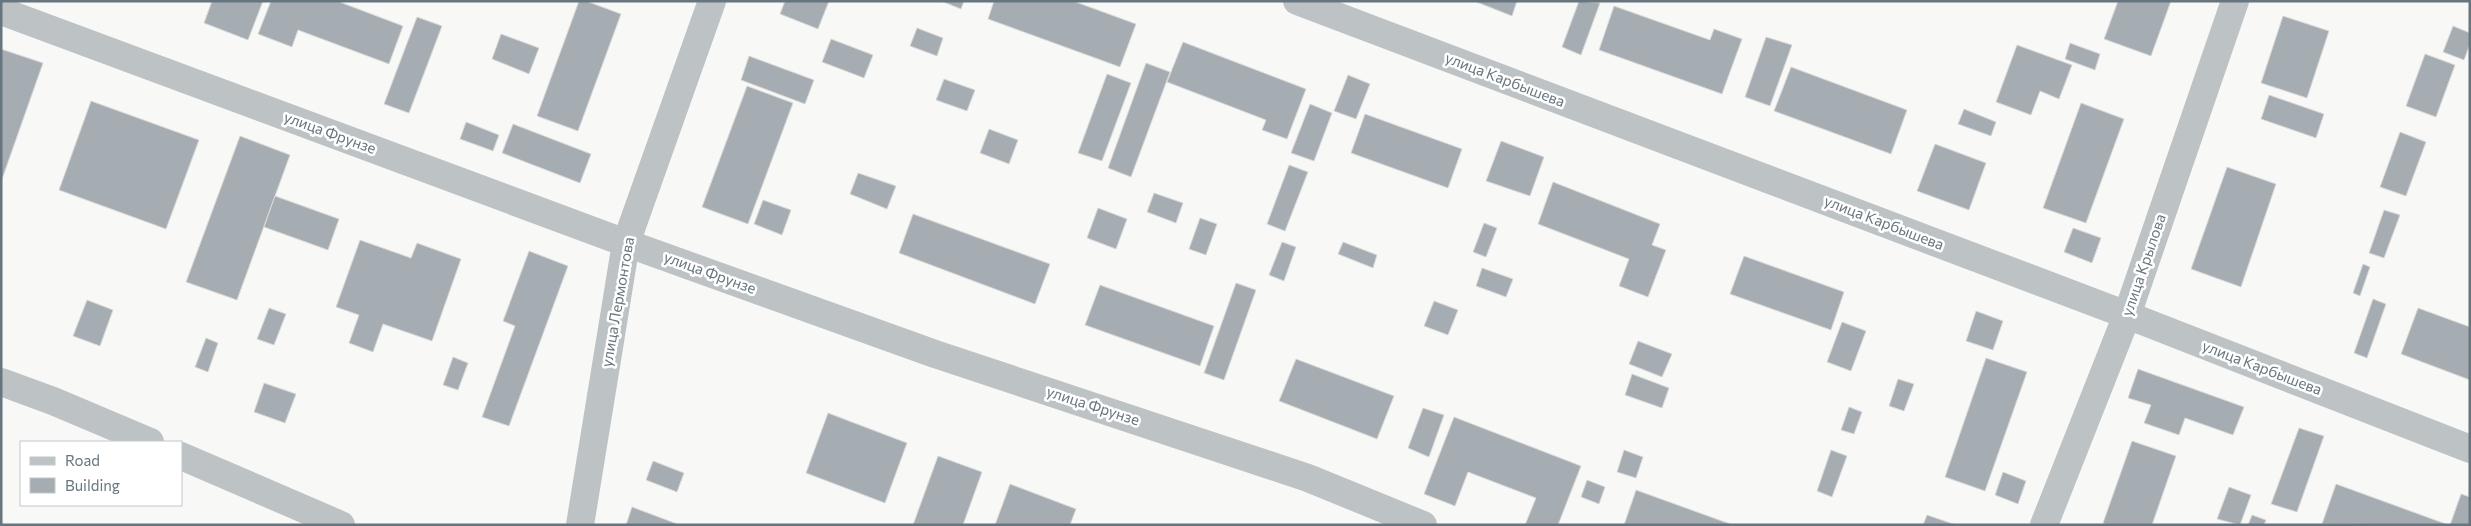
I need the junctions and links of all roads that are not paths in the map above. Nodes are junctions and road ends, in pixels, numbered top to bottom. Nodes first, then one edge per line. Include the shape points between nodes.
1 (712, 1) edge
2 (1297, 1) edge
3 (2235, 1) edge
4 (1, 11) edge
5 (626, 243) junction
6 (2128, 315) junction
7 (1, 382) edge
8 (148, 441) edge
9 (2470, 449) edge
10 (182, 456) edge
11 (341, 525) edge
12 (580, 525) edge
13 (1423, 525) edge
14 (2044, 525) edge

1 - 5 street, улица Лермонтова
2 - 6 street, улица Карбышева
3 - 6 street, улица Крылова
4 - 5 street, улица Фрунзе
5 - 12 street, улица Лермонтова
5 - 13 street, улица Фрунзе via 935,354 1308,478
6 - 9 street, улица Карбышева
6 - 14 street, улица Крылова
7 - 8 street
10 - 11 street

